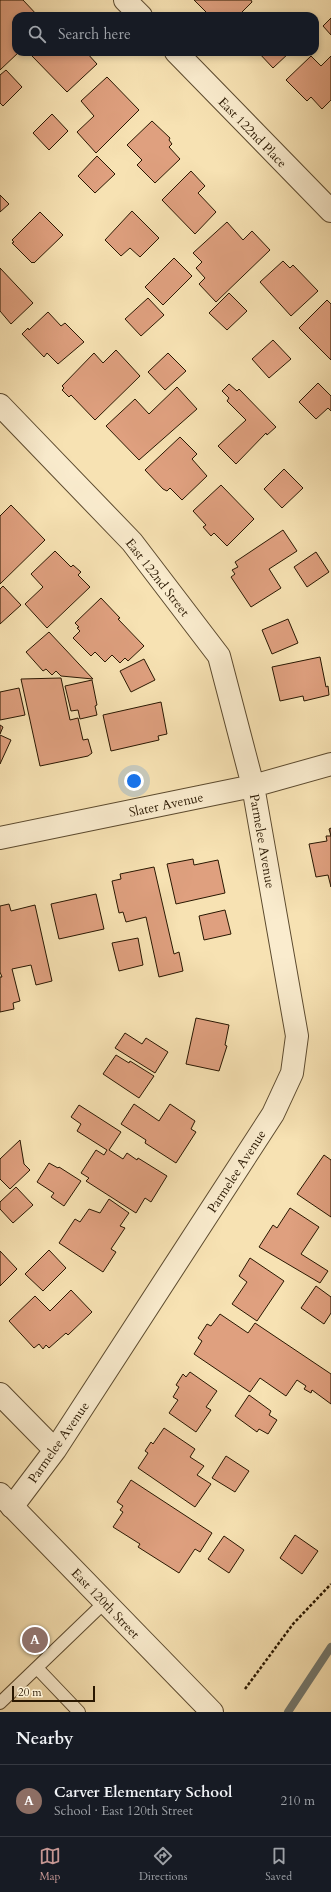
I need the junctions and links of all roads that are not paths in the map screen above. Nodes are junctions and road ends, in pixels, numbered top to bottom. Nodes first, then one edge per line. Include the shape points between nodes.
1 (125, 0) edge
2 (137, 12) edge
3 (180, 56) edge
4 (331, 211) edge
5 (0, 405) edge
6 (331, 764) edge
7 (253, 786) junction
8 (0, 838) edge
9 (0, 1394) edge
10 (55, 1450) junction
11 (6, 1501) edge
12 (105, 1602) junction
13 (37, 1668) junction
14 (0, 1703) edge
15 (79, 1712) edge
16 (212, 1712) edge

1 - 2 street
3 - 4 street, East 122nd Place
5 - 7 street, East 122nd Street via 132,542 219,656
6 - 7 street, Slater Avenue
7 - 8 street, Slater Avenue
7 - 10 street, Parmelee Avenue via 297,1036 292,1072 273,1114
9 - 10 street
10 - 11 street, Parmelee Avenue
11 - 12 street, East 120th Street
12 - 13 lane
12 - 16 street, East 120th Street
13 - 14 lane
13 - 15 lane

